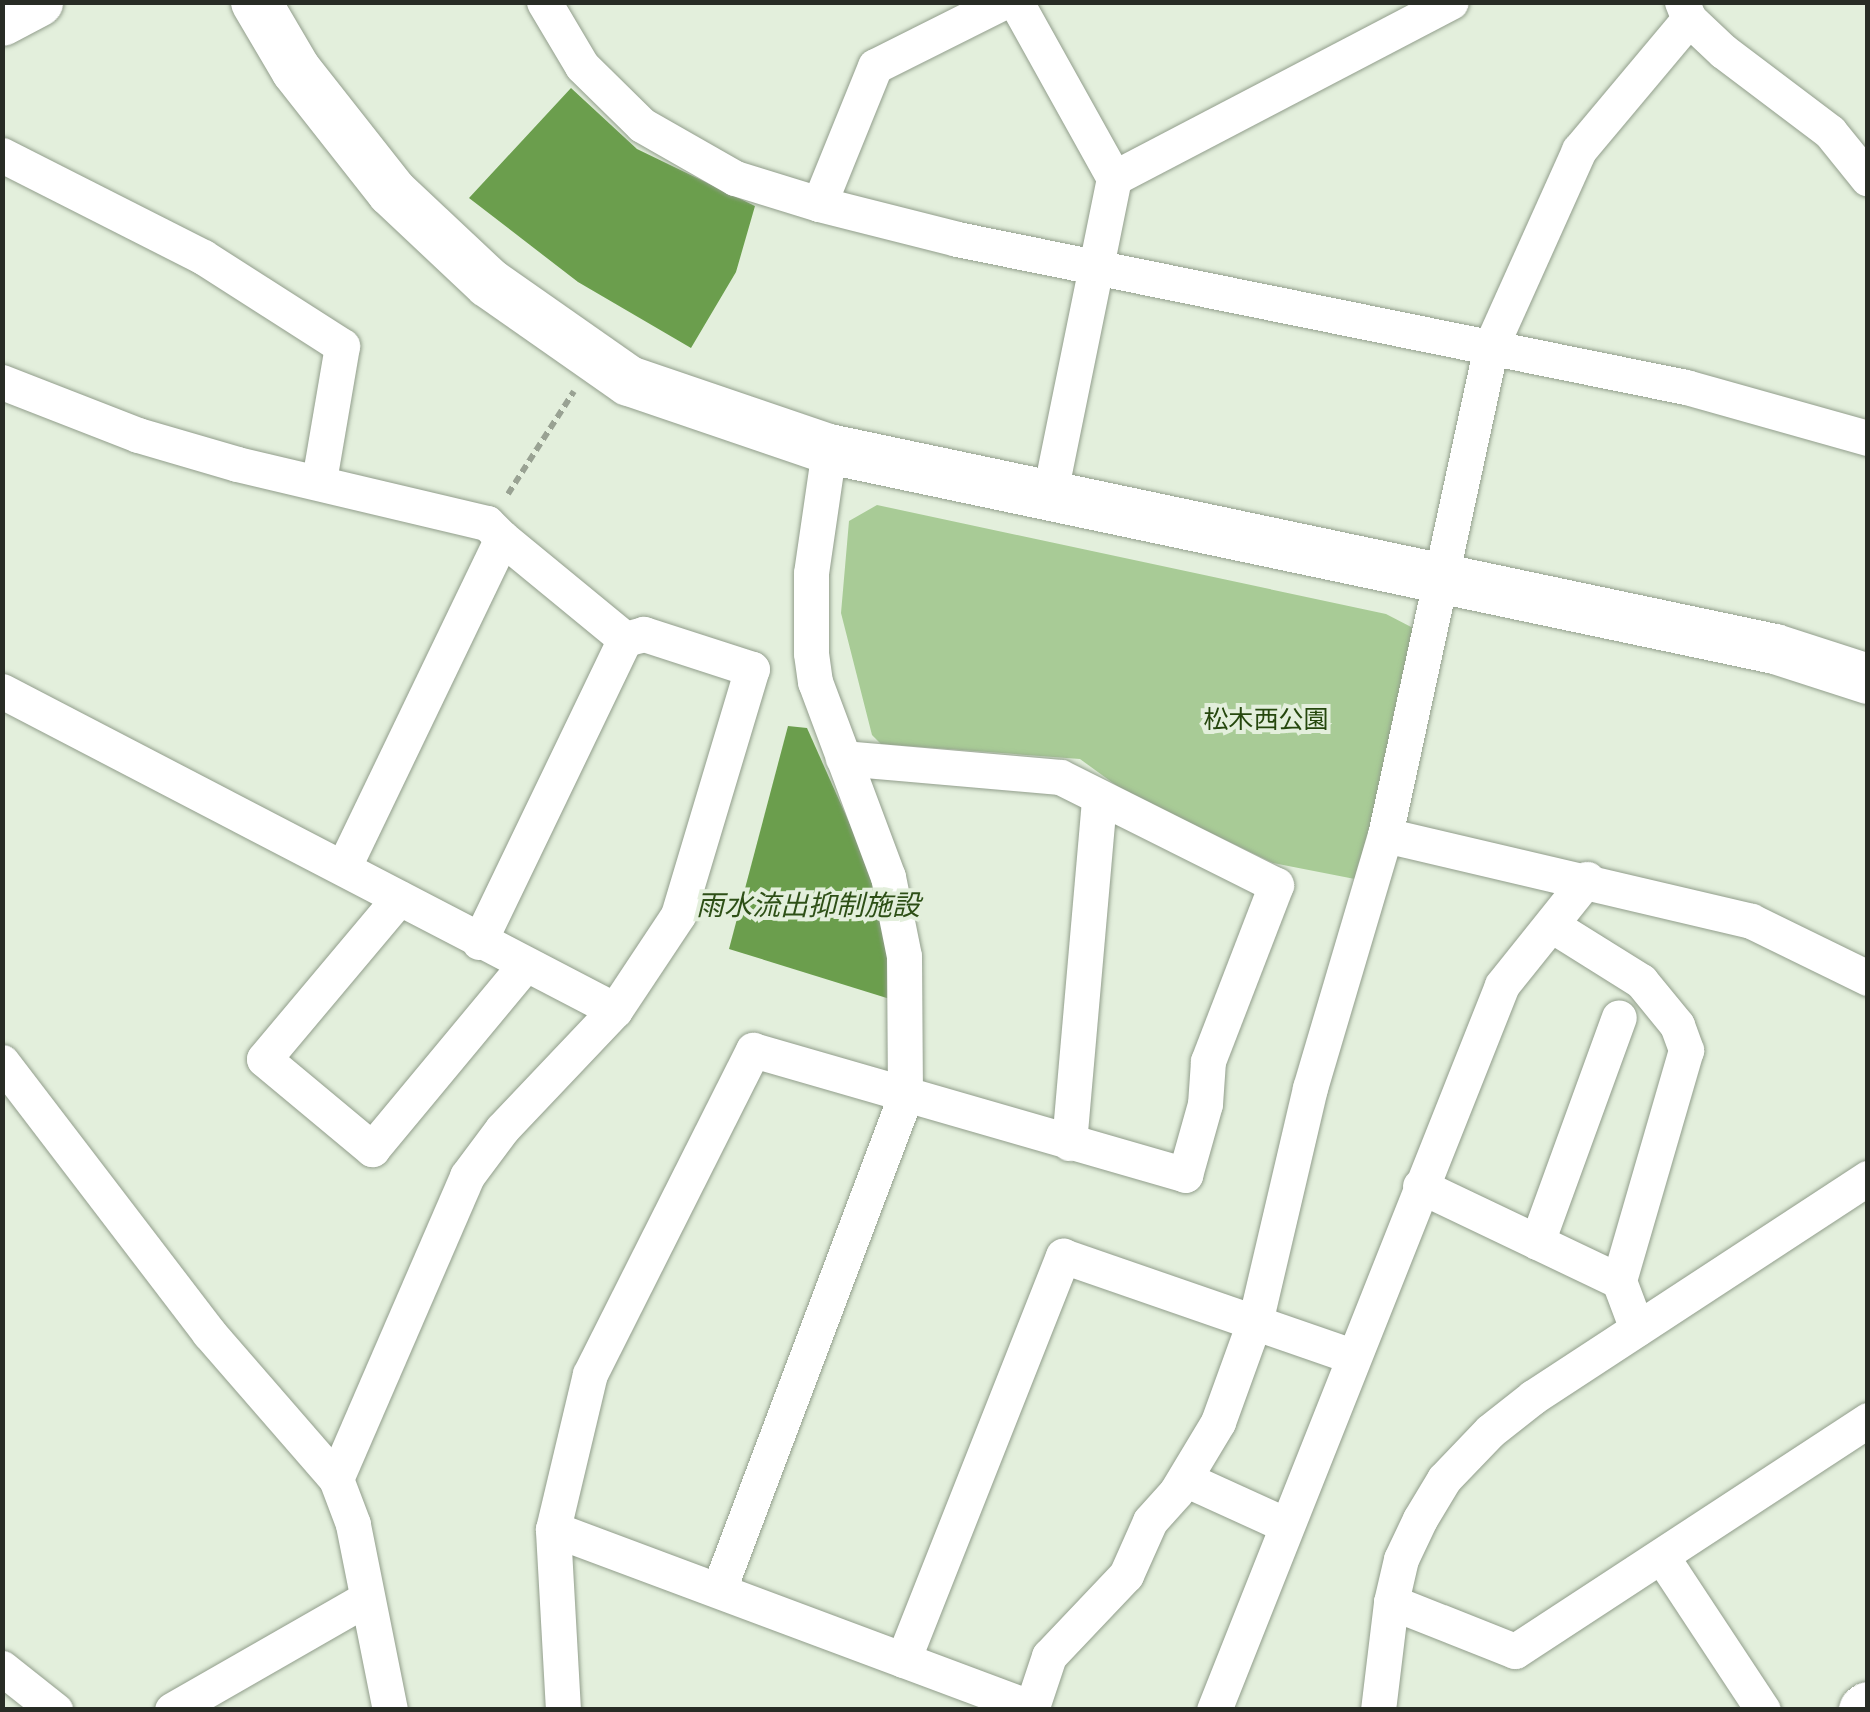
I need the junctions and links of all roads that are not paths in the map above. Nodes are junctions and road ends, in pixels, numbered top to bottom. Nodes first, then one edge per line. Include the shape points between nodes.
1 (38, 2) edge
2 (256, 2) edge
3 (544, 2) edge
4 (1004, 2) edge
5 (1016, 2) edge
6 (1451, 2) edge
7 (1685, 11) edge
8 (2, 20) edge
9 (2, 154) edge
10 (1114, 178) junction
11 (1868, 179) edge
12 (819, 204) junction
13 (1098, 266) junction
14 (1490, 346) junction
15 (2, 382) edge
16 (1868, 438) edge
17 (830, 450) junction
18 (319, 481) junction
19 (1049, 497) junction
20 (494, 531) junction
21 (1442, 577) junction
22 (625, 639) junction
23 (1868, 679) edge
24 (2, 691) edge
25 (843, 758) junction
26 (1099, 797) junction
27 (1385, 835) junction
28 (344, 867) junction
29 (1587, 880) junction
30 (399, 898) junction
31 (1553, 926) junction
32 (480, 942) junction
33 (525, 965) junction
34 (1868, 978) edge
35 (615, 1010) junction
36 (1619, 1017) dead end
37 (2, 1062) edge
38 (906, 1097) junction
39 (1069, 1143) junction
40 (1868, 1178) edge
41 (1420, 1186) junction
42 (1537, 1242) junction
43 (1619, 1281) junction
44 (1254, 1322) junction
45 (1638, 1329) junction
46 (1352, 1356) junction
47 (1868, 1420) edge
48 (336, 1479) junction
49 (1184, 1479) junction
50 (1286, 1525) junction
51 (553, 1529) junction
52 (1662, 1557) junction
53 (719, 1589) junction
54 (364, 1600) junction
55 (1391, 1602) junction
56 (903, 1660) junction
57 (2, 1668) edge
58 (1031, 1709) edge
59 (55, 1710) edge
60 (172, 1710) edge
61 (390, 1710) edge
62 (562, 1710) edge
63 (1214, 1710) edge
64 (1378, 1710) edge
65 (1763, 1710) edge

1 - 8 street
2 - 17 street via 296,70 392,192 489,283 629,381
3 - 12 street via 582,66 642,126 735,178
4 - 12 street via 876,66
5 - 10 street
6 - 10 street
7 - 11 street via 1830,132
7 - 14 street via 1579,150
9 - 18 street via 203,257 342,346
10 - 13 street
12 - 13 street
13 - 14 street
13 - 19 street
14 - 16 street via 1686,386
14 - 21 street
15 - 18 street via 138,435
17 - 19 street
17 - 25 street via 811,573 811,653
18 - 20 street
19 - 21 street
20 - 22 street
20 - 28 street
21 - 23 street via 1775,649
21 - 27 street
22 - 32 street
22 - 35 street via 644,634 752,668 678,915
24 - 28 street
25 - 26 street via 1060,776
25 - 38 street via 888,877 904,956
26 - 39 street
26 - 39 street via 1276,884 1208,1060 1205,1104 1185,1175
27 - 29 street
27 - 44 street via 1310,1088
28 - 30 street
29 - 31 street
29 - 34 street via 1751,921
30 - 32 street
30 - 33 street via 264,1058 372,1150
31 - 41 street via 1502,985
31 - 43 street via 1641,981 1677,1025 1686,1050
32 - 33 street
33 - 35 street
35 - 48 street via 467,1176
36 - 42 street
37 - 48 street via 208,1333
38 - 39 street
38 - 51 street via 754,1050 590,1374
38 - 53 street
40 - 45 street
41 - 42 street
41 - 46 street
42 - 43 street
43 - 45 street
44 - 46 street
44 - 49 street via 1218,1422
44 - 56 street via 1062,1256
45 - 55 street via 1533,1396 1444,1479 1401,1559
46 - 50 street
47 - 52 street
48 - 54 street via 353,1524
49 - 50 street
49 - 58 street via 1150,1521 1126,1575 1049,1656
50 - 63 street
51 - 53 street
51 - 62 street
52 - 55 street via 1515,1651
52 - 65 street
53 - 56 street
54 - 60 street
54 - 61 street
55 - 64 street
56 - 58 street
57 - 59 street

